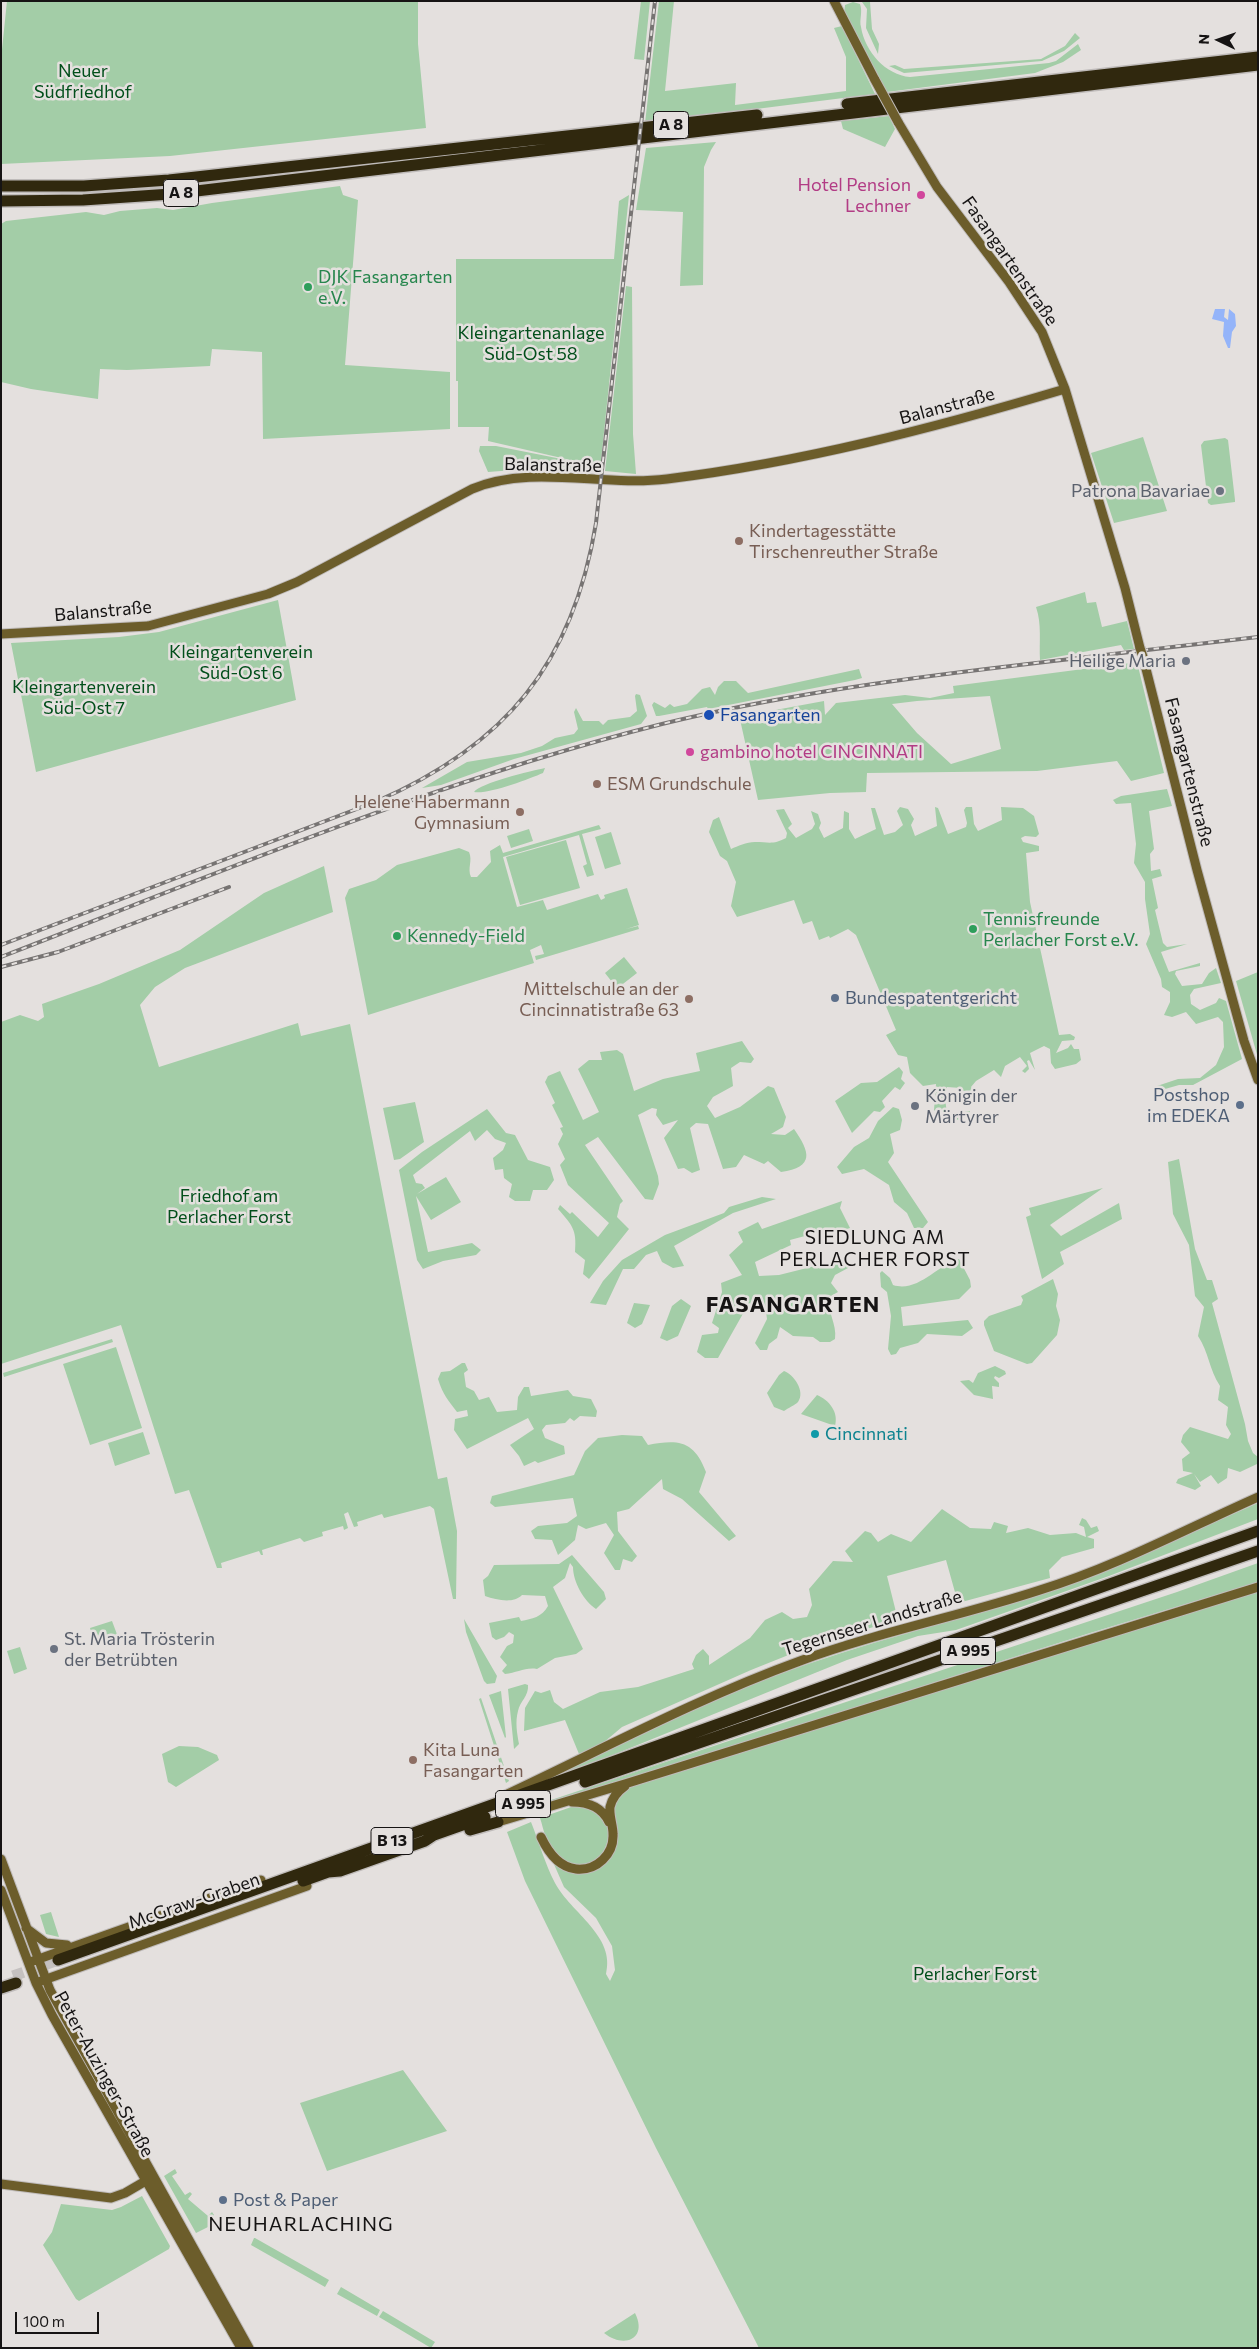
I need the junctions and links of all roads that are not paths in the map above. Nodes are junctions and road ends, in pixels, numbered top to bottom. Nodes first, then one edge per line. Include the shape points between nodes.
1 (834, 1) edge
2 (1258, 57) edge
3 (1258, 65) edge
4 (1, 186) edge
5 (1, 201) edge
6 (1065, 389) junction
7 (1, 634) edge
8 (1258, 1080) edge
9 (1258, 1497) edge
10 (1258, 1531) edge
11 (1258, 1552) edge
12 (1258, 1586) edge
13 (628, 1784) junction
14 (546, 1788) joint
15 (502, 1797) joint
16 (566, 1802) junction
17 (468, 1818) junction
18 (498, 1822) joint
19 (613, 1834) junction
20 (541, 1837) dead end
21 (425, 1841) junction
22 (1, 1859) edge
23 (318, 1867) junction
24 (340, 1872) junction
25 (261, 1880) joint
26 (307, 1886) joint
27 (1, 1890) edge
28 (25, 1927) junction
29 (94, 1939) junction
30 (38, 1960) junction
31 (28, 1963) junction
32 (46, 1979) junction
33 (1, 1980) edge
34 (36, 1983) junction
35 (1, 1988) edge
36 (154, 2176) junction
37 (145, 2181) junction
38 (1, 2184) edge
39 (241, 2348) edge
40 (248, 2348) edge

1 - 6 main road, Fasangartenstraße, bridge via 874,80 937,187 1004,275 1042,332
2 - 4 highway, A 8 via 169,180 84,186
3 - 5 highway, A 8 via 170,194
6 - 7 main road, Balanstraße via 915,432 773,464 639,482 523,477 496,480 472,489 313,574 268,594 143,627
6 - 8 main road, Fasangartenstraße via 1125,588 1197,870 1244,1042
9 - 15 main road, Tegernseer Landstraße via 1100,1568 1042,1590 855,1643 761,1676 708,1698
10 - 14 highway, A 995
11 - 17 highway, A 995
12 - 13 main road
13 - 16 main road
13 - 19 main road via 619,1791 611,1805
14 - 17 highway, B 13
15 - 17 highway via 473,1809
16 - 18 main road
16 - 19 main road via 587,1804 600,1810 608,1819
17 - 21 highway, B 13
17 - 23 highway, B 13
18 - 21 highway via 436,1841
19 - 20 main road via 611,1848 604,1858 594,1866 581,1869 570,1868 555,1860
21 - 24 highway, B 13
22 - 28 main road, Peter-Auzinger-Straße
23 - 24 highway, McGraw-Graben / B 13 via 59,1964 328,1872
23 - 25 highway
24 - 26 highway
25 - 29 main road
26 - 32 main road
27 - 31 main road, Peter-Auzinger-Straße
28 - 29 main road via 52,1945
28 - 30 main road, Peter-Auzinger-Straße
29 - 30 main road
30 - 31 main road
30 - 32 main road, Peter-Auzinger-Straße
31 - 34 main road, Peter-Auzinger-Straße
32 - 34 main road
32 - 36 main road, Peter-Auzinger-Straße
33 - 35 highway via 15,1979
34 - 37 main road, Peter-Auzinger-Straße
36 - 37 main road
36 - 40 main road, Peter-Auzinger-Straße
37 - 38 main road via 111,2198
37 - 39 main road, Peter-Auzinger-Straße

